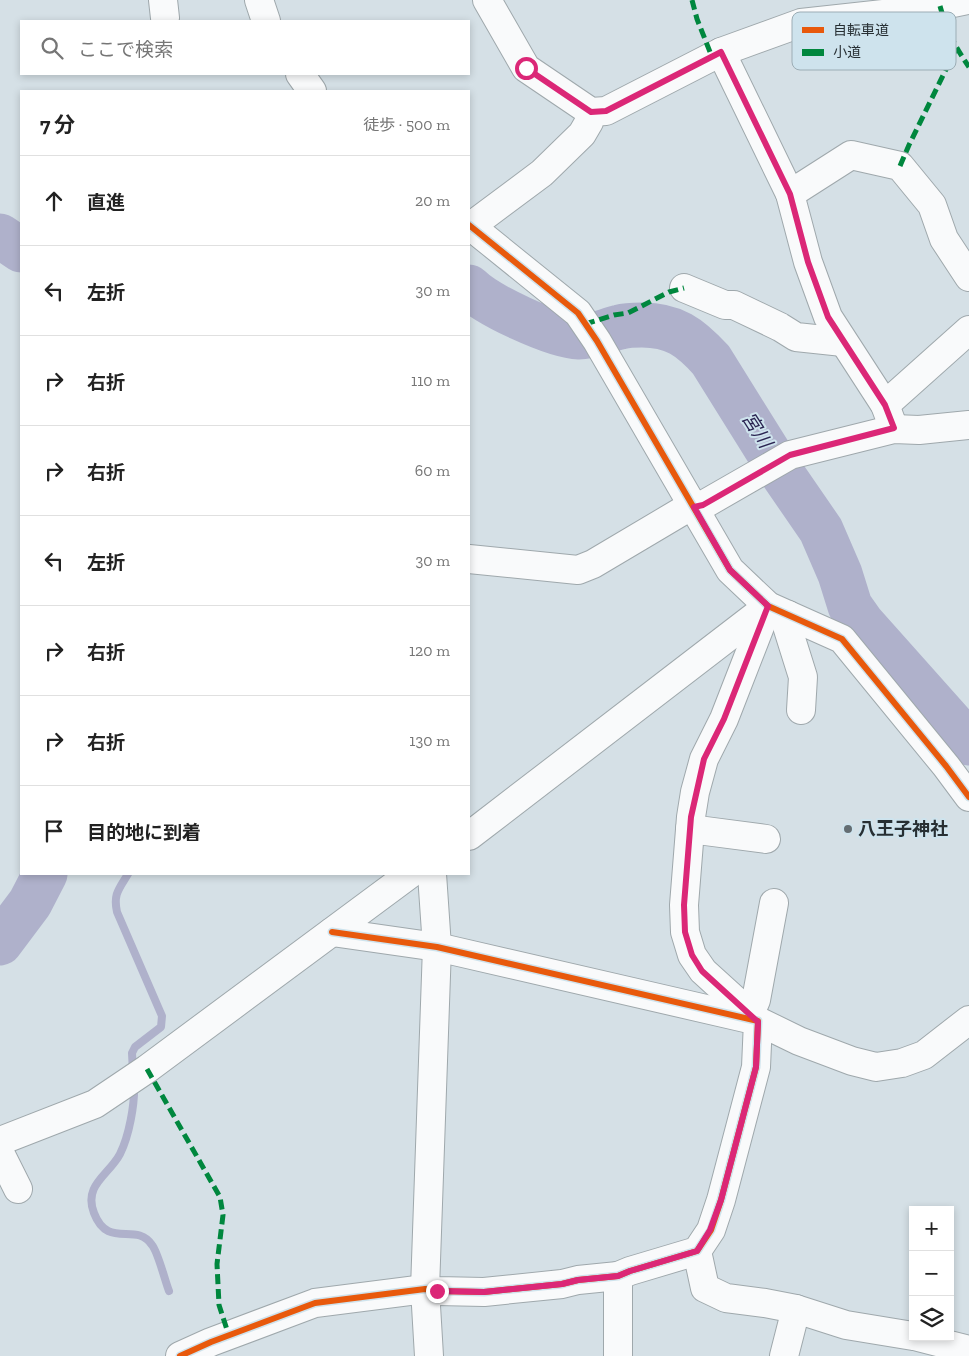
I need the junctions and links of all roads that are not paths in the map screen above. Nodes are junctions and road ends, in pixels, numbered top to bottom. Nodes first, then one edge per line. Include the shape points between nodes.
1 (258, 0) edge
2 (487, 0) edge
3 (967, 0) edge
4 (901, 12) edge
5 (266, 20) edge
6 (792, 26) edge
7 (721, 52) junction
8 (301, 75) edge
9 (311, 90) edge
10 (591, 112) junction
11 (790, 194) junction
12 (470, 226) edge
13 (969, 276) edge
14 (684, 288) dead end
15 (969, 330) edge
16 (843, 342) junction
17 (890, 417) junction
18 (969, 425) edge
19 (694, 507) junction
20 (470, 559) edge
21 (778, 611) junction
22 (801, 710) dead end
23 (969, 797) edge
24 (690, 829) junction
25 (470, 835) edge
26 (766, 838) dead end
27 (409, 875) edge
28 (432, 875) edge
29 (774, 903) dead end
30 (332, 932) junction
31 (436, 947) junction
32 (754, 1018) junction
33 (969, 1020) edge
34 (0, 1141) edge
35 (0, 1153) edge
36 (18, 1189) dead end
37 (697, 1251) junction
38 (618, 1276) junction
39 (426, 1289) junction
40 (796, 1309) junction
41 (909, 1335) edge
42 (934, 1341) edge
43 (230, 1346) edge
44 (969, 1350) edge
45 (180, 1356) edge
46 (429, 1356) edge
47 (618, 1356) edge
48 (784, 1356) edge

1 - 5 street
2 - 10 street via 526,68
3 - 4 street
6 - 7 street
7 - 10 street via 606,111
7 - 11 street
8 - 9 street
10 - 12 street via 582,134 542,173
11 - 13 street via 851,155 900,166 932,206 944,239
11 - 16 street via 811,271 828,317
12 - 19 street via 578,313
14 - 16 street via 725,305 734,305 796,337
15 - 17 street
16 - 17 street
17 - 18 street via 920,430
17 - 19 street via 790,455 703,505
19 - 20 street via 578,570
19 - 21 street via 730,570
21 - 22 street via 787,626 804,677
21 - 23 street via 842,639
21 - 24 street via 704,759
21 - 25 street
24 - 26 street
24 - 32 street via 684,905 685,932 692,955 702,971
27 - 30 street
28 - 31 street
29 - 32 street
30 - 31 street
30 - 34 street via 95,1104
31 - 32 street
31 - 39 street
32 - 33 street via 798,1041 876,1067 924,1055
32 - 37 street via 756,1067 721,1200 710,1230
35 - 36 street
37 - 38 street
37 - 40 street via 705,1288 726,1298
38 - 39 street via 484,1292
38 - 47 street
39 - 43 street via 315,1303
39 - 46 street
40 - 41 street via 846,1325
40 - 48 street
42 - 44 street
43 - 45 street

